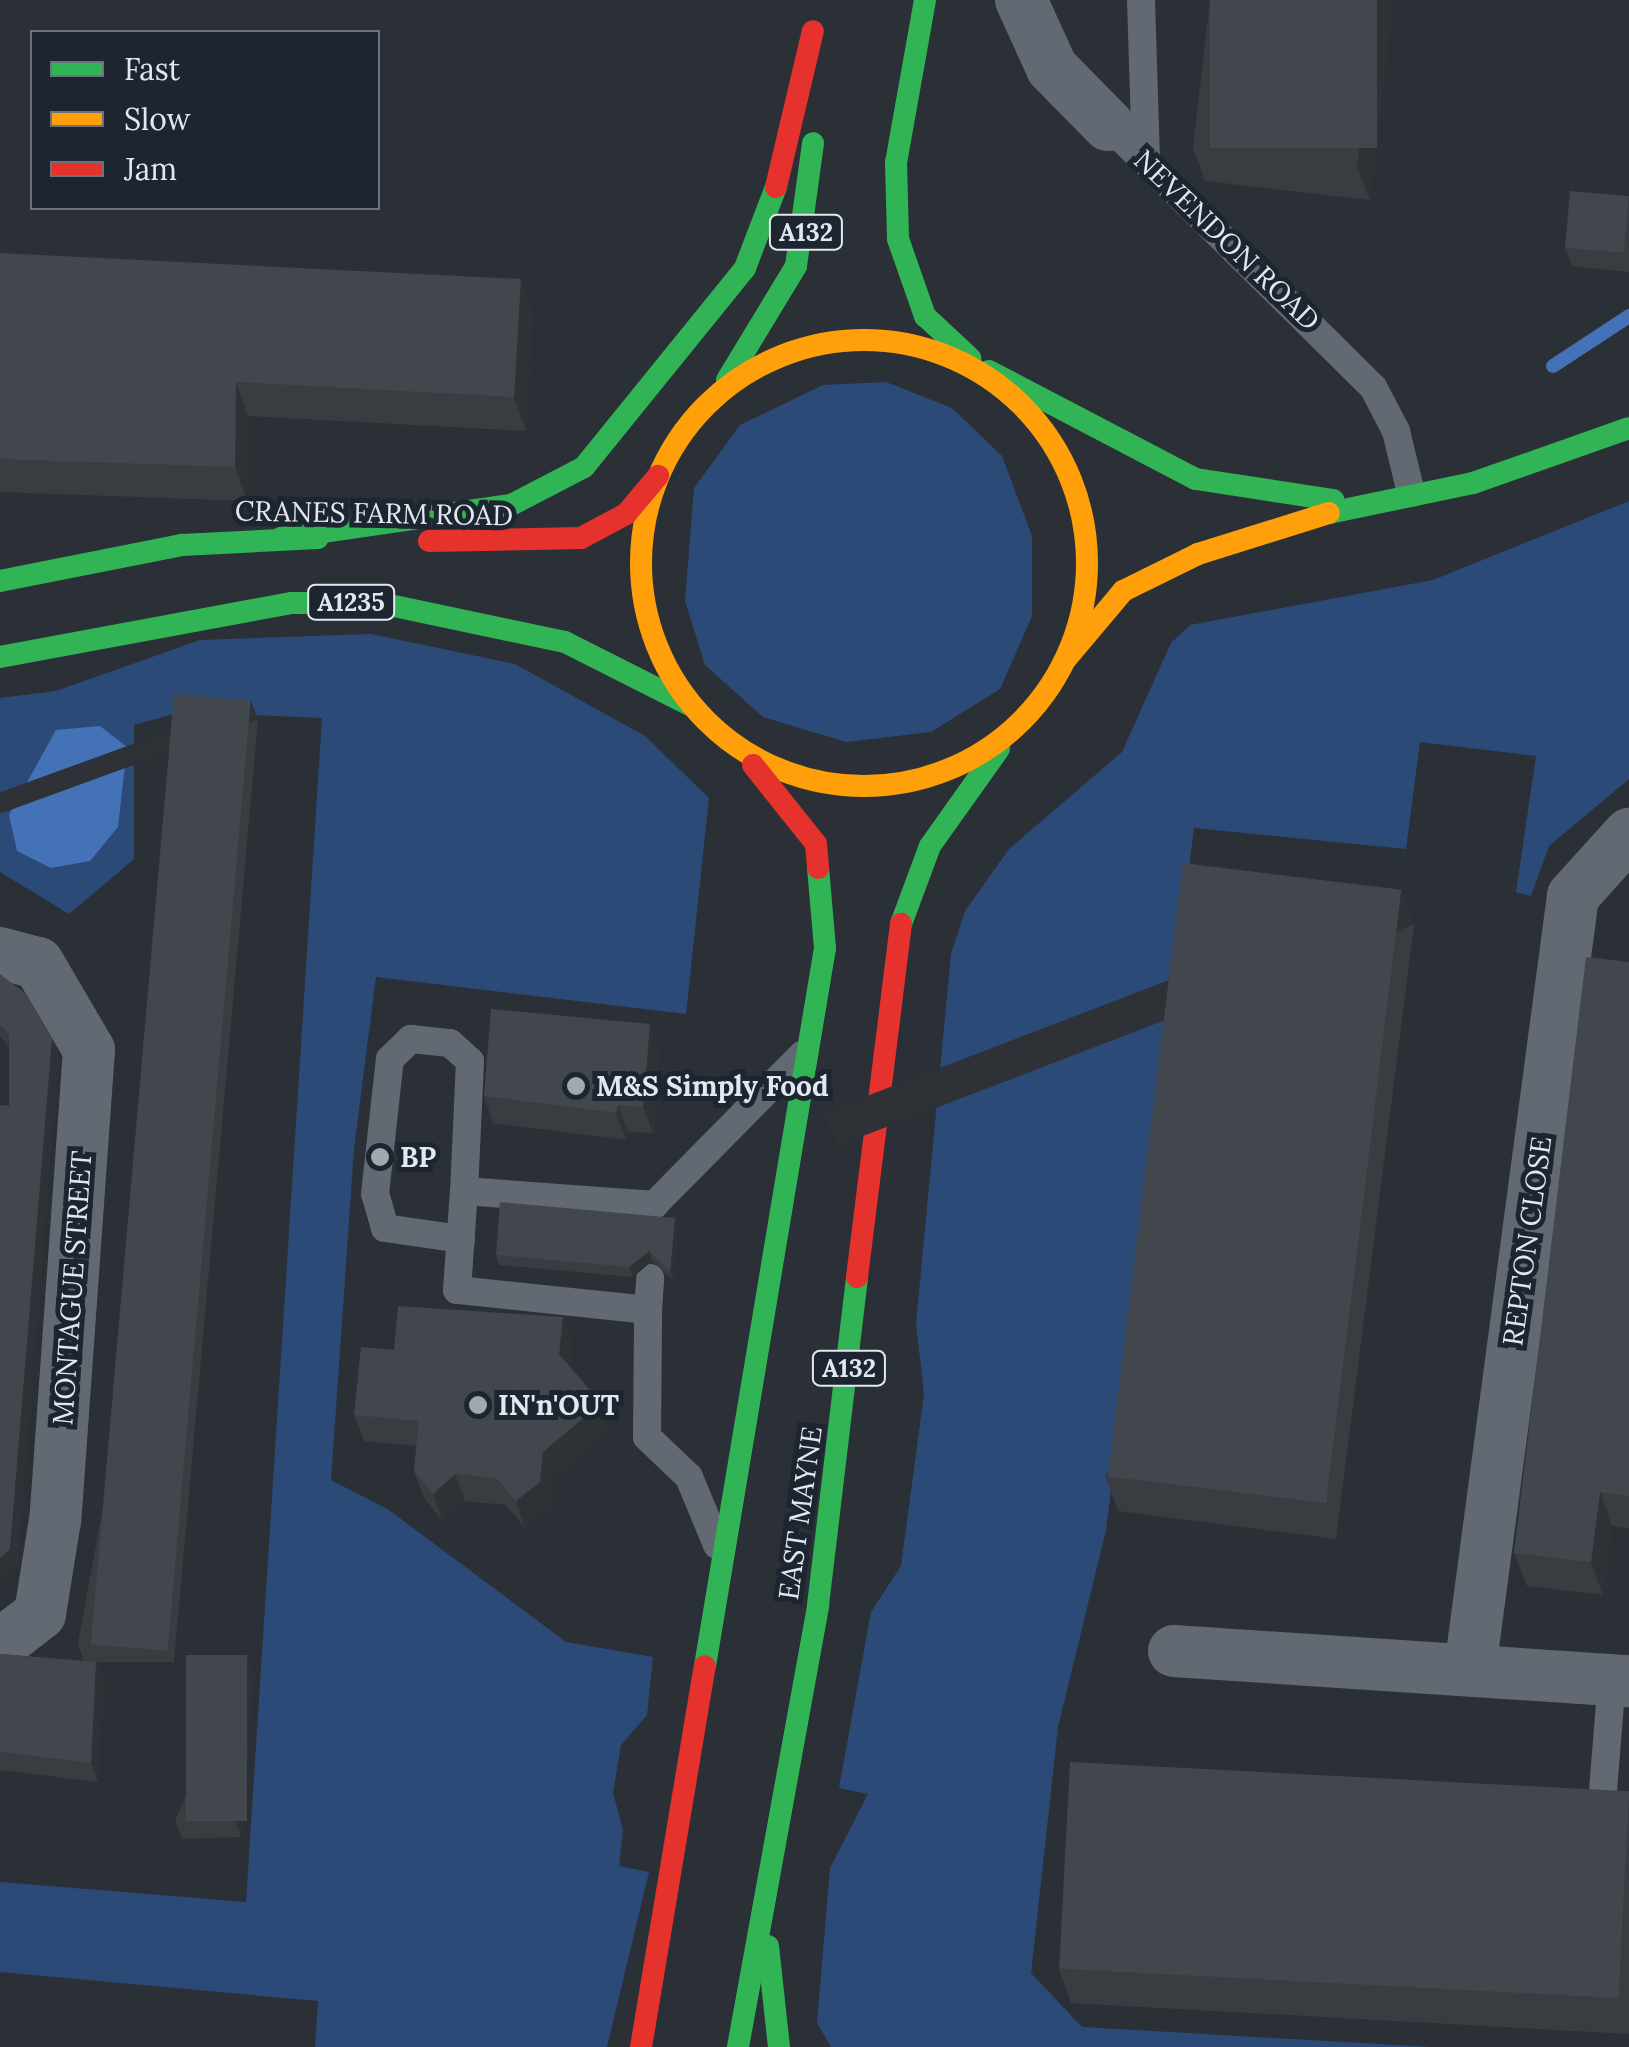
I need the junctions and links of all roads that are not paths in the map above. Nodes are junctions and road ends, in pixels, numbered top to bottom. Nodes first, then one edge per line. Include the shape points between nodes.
1 (814, 0) edge
2 (925, 0) edge
3 (1021, 0) edge
4 (1140, 0) edge
5 (814, 32) junction
6 (1108, 125) joint
7 (1146, 161) junction
8 (989, 371) junction
9 (708, 406) junction
10 (1629, 428) edge
11 (662, 469) junction
12 (1411, 493) junction
13 (281, 538) junction
14 (0, 581) edge
15 (0, 656) edge
16 (1066, 659) junction
17 (688, 704) junction
18 (1026, 721) junction
19 (738, 751) junction
20 (1629, 834) edge
21 (0, 953) edge
22 (810, 1048) junction
23 (464, 1190) junction
24 (461, 1239) junction
25 (650, 1278) dead end
26 (648, 1310) junction
27 (723, 1560) junction
28 (0, 1645) edge
29 (1174, 1651) dead end
30 (1470, 1669) junction
31 (1620, 1680) edge
32 (1602, 1803) edge
33 (778, 1839) junction
34 (642, 2047) edge
35 (738, 2047) edge
36 (779, 2047) edge

1 - 5 main road, A132
2 - 8 main road, A132 via 896,162 898,239 925,316
3 - 6 street, NEVENDON ROAD via 1052,68
4 - 7 lane
5 - 9 main road, A132 via 804,239 770,321
5 - 13 main road via 784,167 745,268 584,467 511,504
6 - 7 lane, NEVENDON ROAD
7 - 12 lane, NEVENDON ROAD via 1373,387 1396,430
8 - 9 main road, A132 via 928,343 868,339 755,366
8 - 12 main road via 1196,479 1292,498
8 - 16 main road, A132 via 1044,432 1072,505 1080,604
9 - 11 main road, A132
10 - 12 main road via 1550,460
11 - 13 main road, CRANES FARM ROAD via 608,527 555,544
11 - 17 main road, A132 via 640,558 651,635
12 - 16 main road via 1160,570 1104,606
13 - 14 main road, CRANES FARM ROAD via 182,544
15 - 17 main road, A1235 via 275,605 380,604 565,642
16 - 18 main road, A132
17 - 19 main road, A132
18 - 19 main road, A132 via 978,755 906,782 820,783
18 - 33 main road, EAST MAYNE / A132 via 951,810 898,934 839,1453
19 - 22 main road, A132 via 790,800 816,844 826,923
20 - 30 street, REPTON CLOSE via 1573,896
21 - 28 street, MONTAGUE STREET via 38,964 89,1050 55,1520 40,1614
22 - 23 lane via 716,1132 653,1215
22 - 27 main road, A132
23 - 24 lane
23 - 24 lane via 470,1061 450,1043 412,1039 390,1059 375,1194 385,1228
24 - 26 lane via 457,1290
25 - 26 lane
26 - 27 lane via 648,1437 689,1477
27 - 34 main road, A132
29 - 30 street
30 - 31 street
31 - 32 lane
33 - 35 main road, EAST MAYNE / A132
33 - 36 main road via 766,1966

